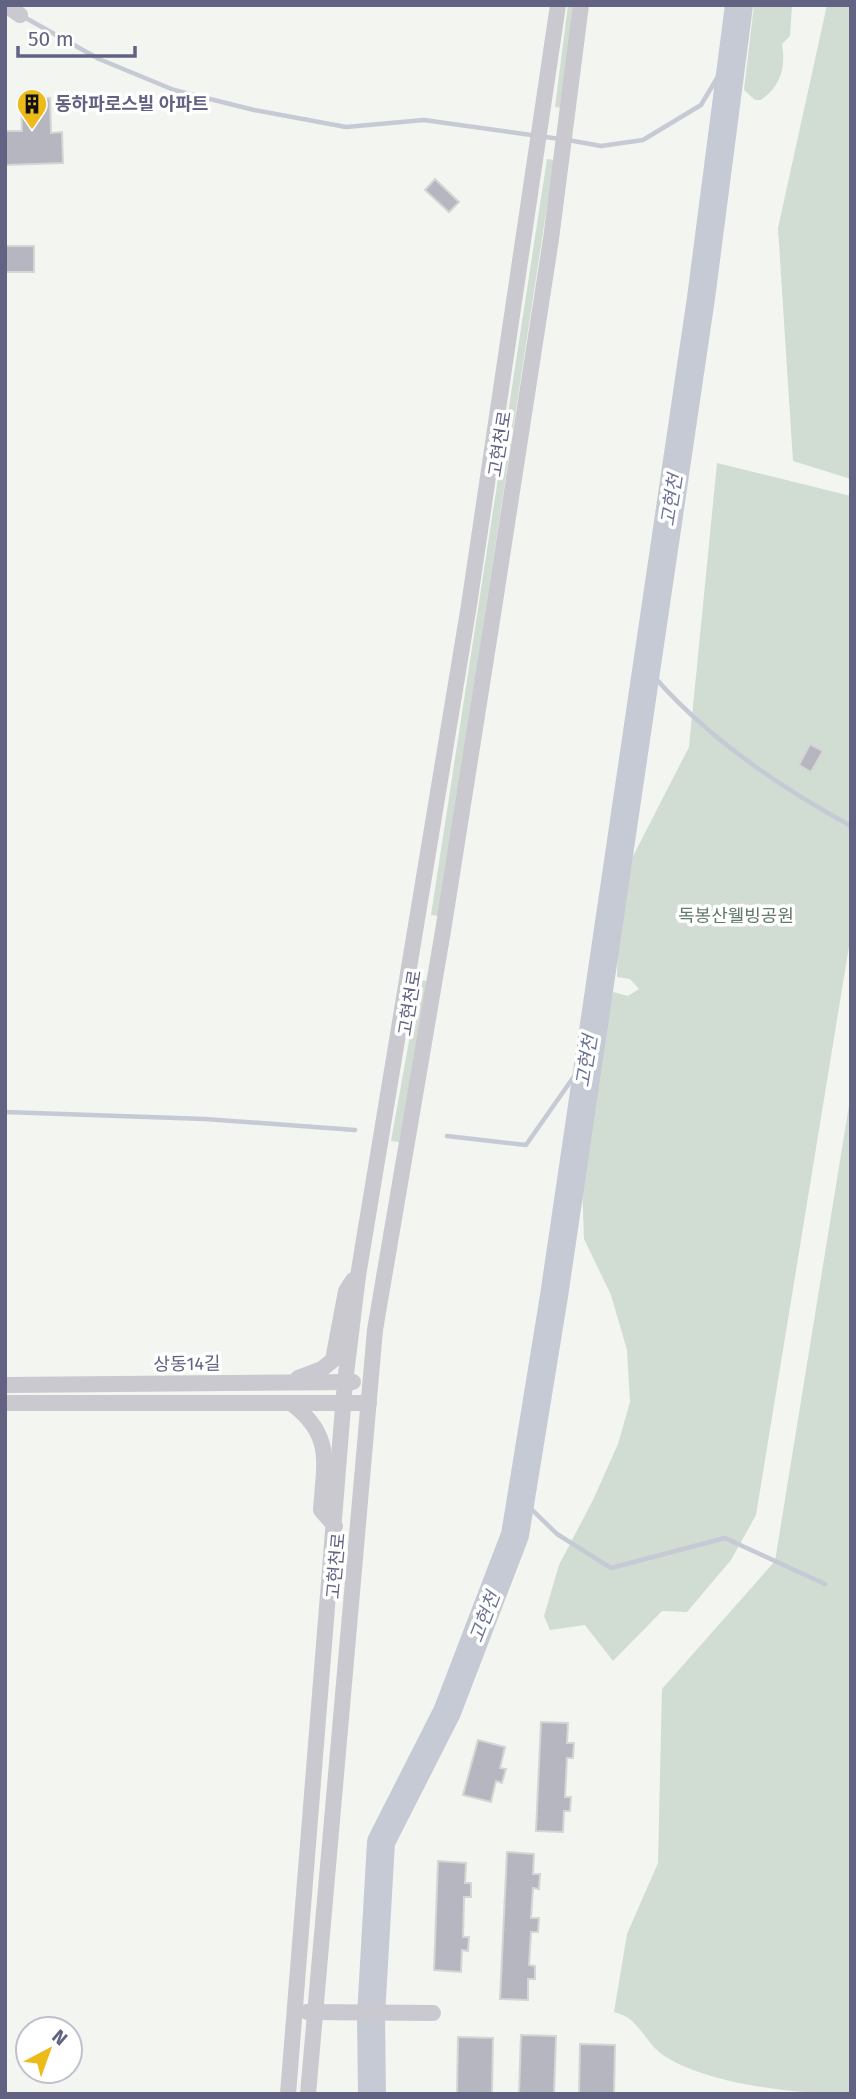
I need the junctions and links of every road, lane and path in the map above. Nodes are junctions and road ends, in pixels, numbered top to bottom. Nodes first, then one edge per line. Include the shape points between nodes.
1 (6, 5) edge
2 (558, 5) edge
3 (581, 5) edge
4 (20, 15) dead end
5 (358, 1276) junction
6 (292, 1382) junction
7 (345, 1382) junction
8 (370, 1382) junction
9 (5, 1385) edge
10 (5, 1403) edge
11 (369, 1403) junction
12 (292, 1404) junction
13 (344, 1404) junction
14 (335, 1526) junction
15 (294, 2011) junction
16 (315, 2012) junction
17 (433, 2013) dead end
18 (288, 2094) edge
19 (308, 2094) edge

1 - 4 street
2 - 5 street, 고현천로 via 466,618
3 - 8 street, 고현천로 via 443,931
5 - 6 street via 346,1291 333,1360
5 - 7 street, 고현천로
6 - 7 street, 상동14길
6 - 9 street, 상동14길
7 - 8 street, 상동14길
7 - 13 street, 고현천로
8 - 11 street, 고현천로
10 - 12 street
11 - 13 street
11 - 16 street, 고현천로
12 - 13 street
12 - 14 street via 312,1422 325,1445 321,1510
13 - 14 street, 고현천로
14 - 15 street, 고현천로
15 - 16 street
15 - 18 street, 고현천로
16 - 17 street
16 - 19 street, 고현천로

